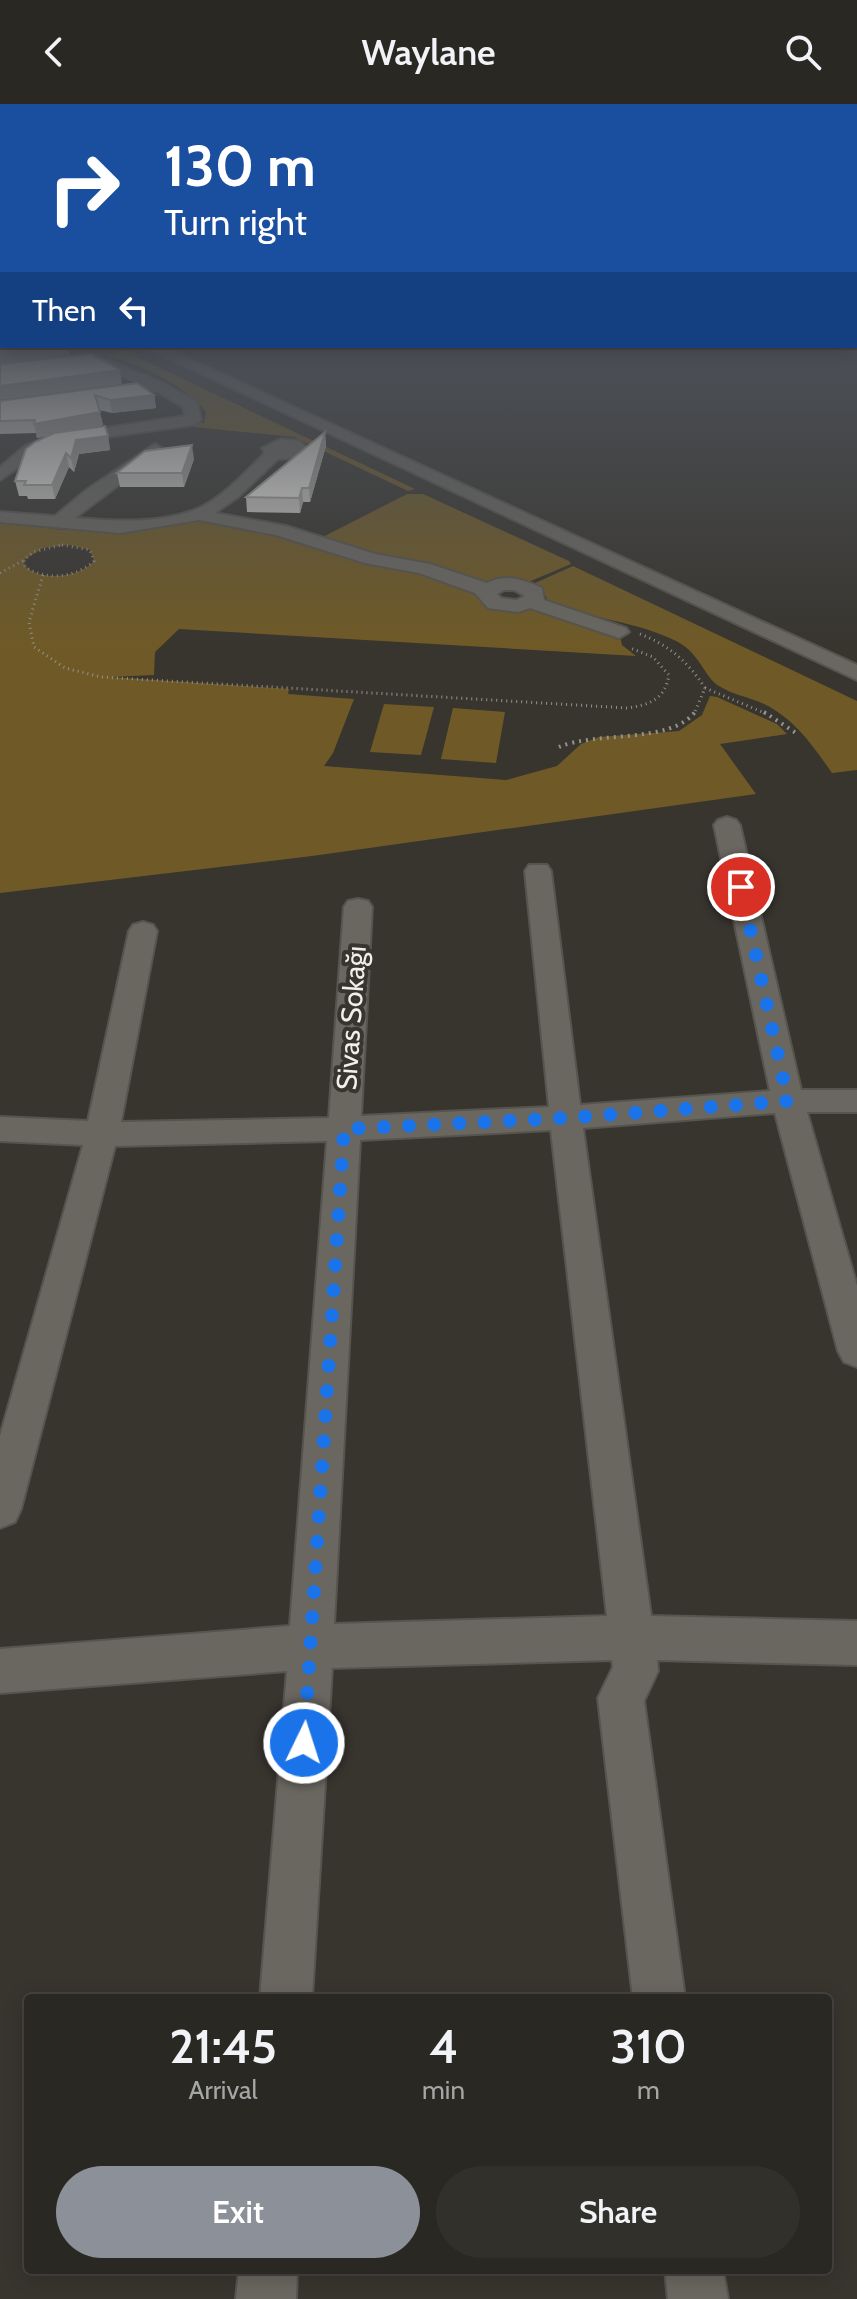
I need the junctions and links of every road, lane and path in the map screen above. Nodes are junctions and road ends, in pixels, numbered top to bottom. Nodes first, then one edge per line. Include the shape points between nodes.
1 (49, 441) edge
2 (165, 441) edge
3 (356, 441) edge
4 (274, 454) dead end
5 (0, 475) edge
6 (199, 515) junction
7 (0, 517) edge
8 (58, 523) junction
9 (24, 560) junction
10 (0, 573) edge
11 (43, 575) junction
12 (619, 632) junction
13 (857, 673) edge
14 (705, 688) junction
15 (796, 733) dead end
16 (559, 747) dead end
17 (727, 825) dead end
18 (538, 871) dead end
19 (358, 907) dead end
20 (143, 931) dead end
21 (788, 1101) junction
22 (857, 1101) edge
23 (566, 1118) junction
24 (0, 1129) edge
25 (344, 1129) junction
26 (102, 1134) junction
27 (857, 1351) edge
28 (0, 1509) edge
29 (632, 1637) junction
30 (857, 1643) edge
31 (311, 1647) junction
32 (0, 1671) edge
33 (286, 1994) edge
34 (658, 1994) edge
35 (268, 2274) edge
36 (695, 2274) edge
37 (266, 2299) edge
38 (698, 2299) edge

1 - 5 street
2 - 8 street
3 - 13 street
4 - 6 street
6 - 8 street via 120,527
6 - 12 street via 279,530 487,590 508,583 524,586 535,592 531,602
7 - 8 street
9 - 10 path
9 - 11 path via 27,570
9 - 11 path via 33,552 62,545 86,548 95,556 82,570
11 - 12 path via 29,622 34,647 65,668 101,677 627,708 661,699 669,675 653,657 622,645
12 - 14 path via 663,642 690,664
14 - 15 path via 761,710
14 - 16 path via 696,712 676,727 593,735
17 - 21 street
18 - 23 street
19 - 25 street, Sivas Sokağı
20 - 26 street
21 - 22 street
21 - 23 street
21 - 27 street
23 - 25 street
23 - 29 street
24 - 26 street
25 - 26 street
25 - 31 street, Sivas Sokağı
26 - 28 street
29 - 30 street
29 - 31 street
29 - 34 street via 636,1671 621,1698
31 - 32 street
31 - 33 street, Sivas Sokağı
35 - 37 street
36 - 38 street

